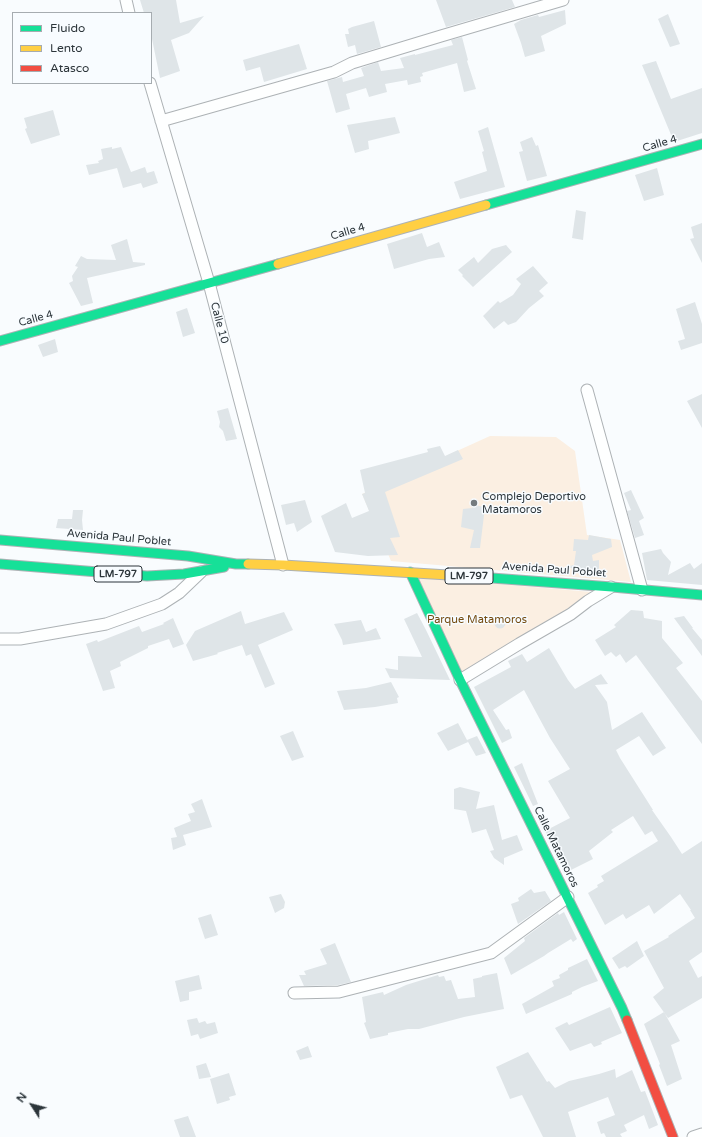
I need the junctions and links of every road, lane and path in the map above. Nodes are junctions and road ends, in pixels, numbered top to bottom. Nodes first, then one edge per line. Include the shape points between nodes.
1 (126, 0) edge
2 (563, 0) edge
3 (129, 12) edge
4 (150, 84) edge
5 (161, 121) junction
6 (702, 144) edge
7 (209, 284) junction
8 (0, 341) edge
9 (587, 390) dead end
10 (0, 540) edge
11 (0, 564) edge
12 (236, 564) junction
13 (283, 565) junction
14 (201, 571) junction
15 (410, 572) junction
16 (612, 587) junction
17 (642, 590) junction
18 (702, 595) edge
19 (0, 639) edge
20 (460, 680) junction
21 (568, 897) junction
22 (294, 993) dead end
23 (702, 1134) edge
24 (673, 1137) edge
25 (693, 1137) edge

1 - 3 street
2 - 5 street via 360,61 334,72
4 - 5 street, Calle 10
5 - 7 street, Calle 10
6 - 7 street, Calle 4
7 - 8 street, Calle 4
7 - 13 street, Calle 10
9 - 17 street
10 - 12 street, Avenida Paul Poblet / LM-797 via 188,556
11 - 14 street, Avenida Paul Poblet / LM-797 via 147,576
12 - 13 street, Avenida Paul Poblet / LM-797
12 - 14 street, Avenida Paul Poblet / LM-797
13 - 15 street, Avenida Paul Poblet / LM-797
14 - 19 street via 179,593 162,604 106,624 20,640
15 - 16 street, Avenida Paul Poblet / LM-797
15 - 20 street, Calle Matamoros
16 - 17 street, Avenida Paul Poblet / LM-797
16 - 20 street
17 - 18 street, Avenida Paul Poblet / LM-797
20 - 21 street, Calle Matamoros
21 - 22 street via 491,953 339,992
21 - 24 street, Calle Matamoros via 622,1008
23 - 25 street

